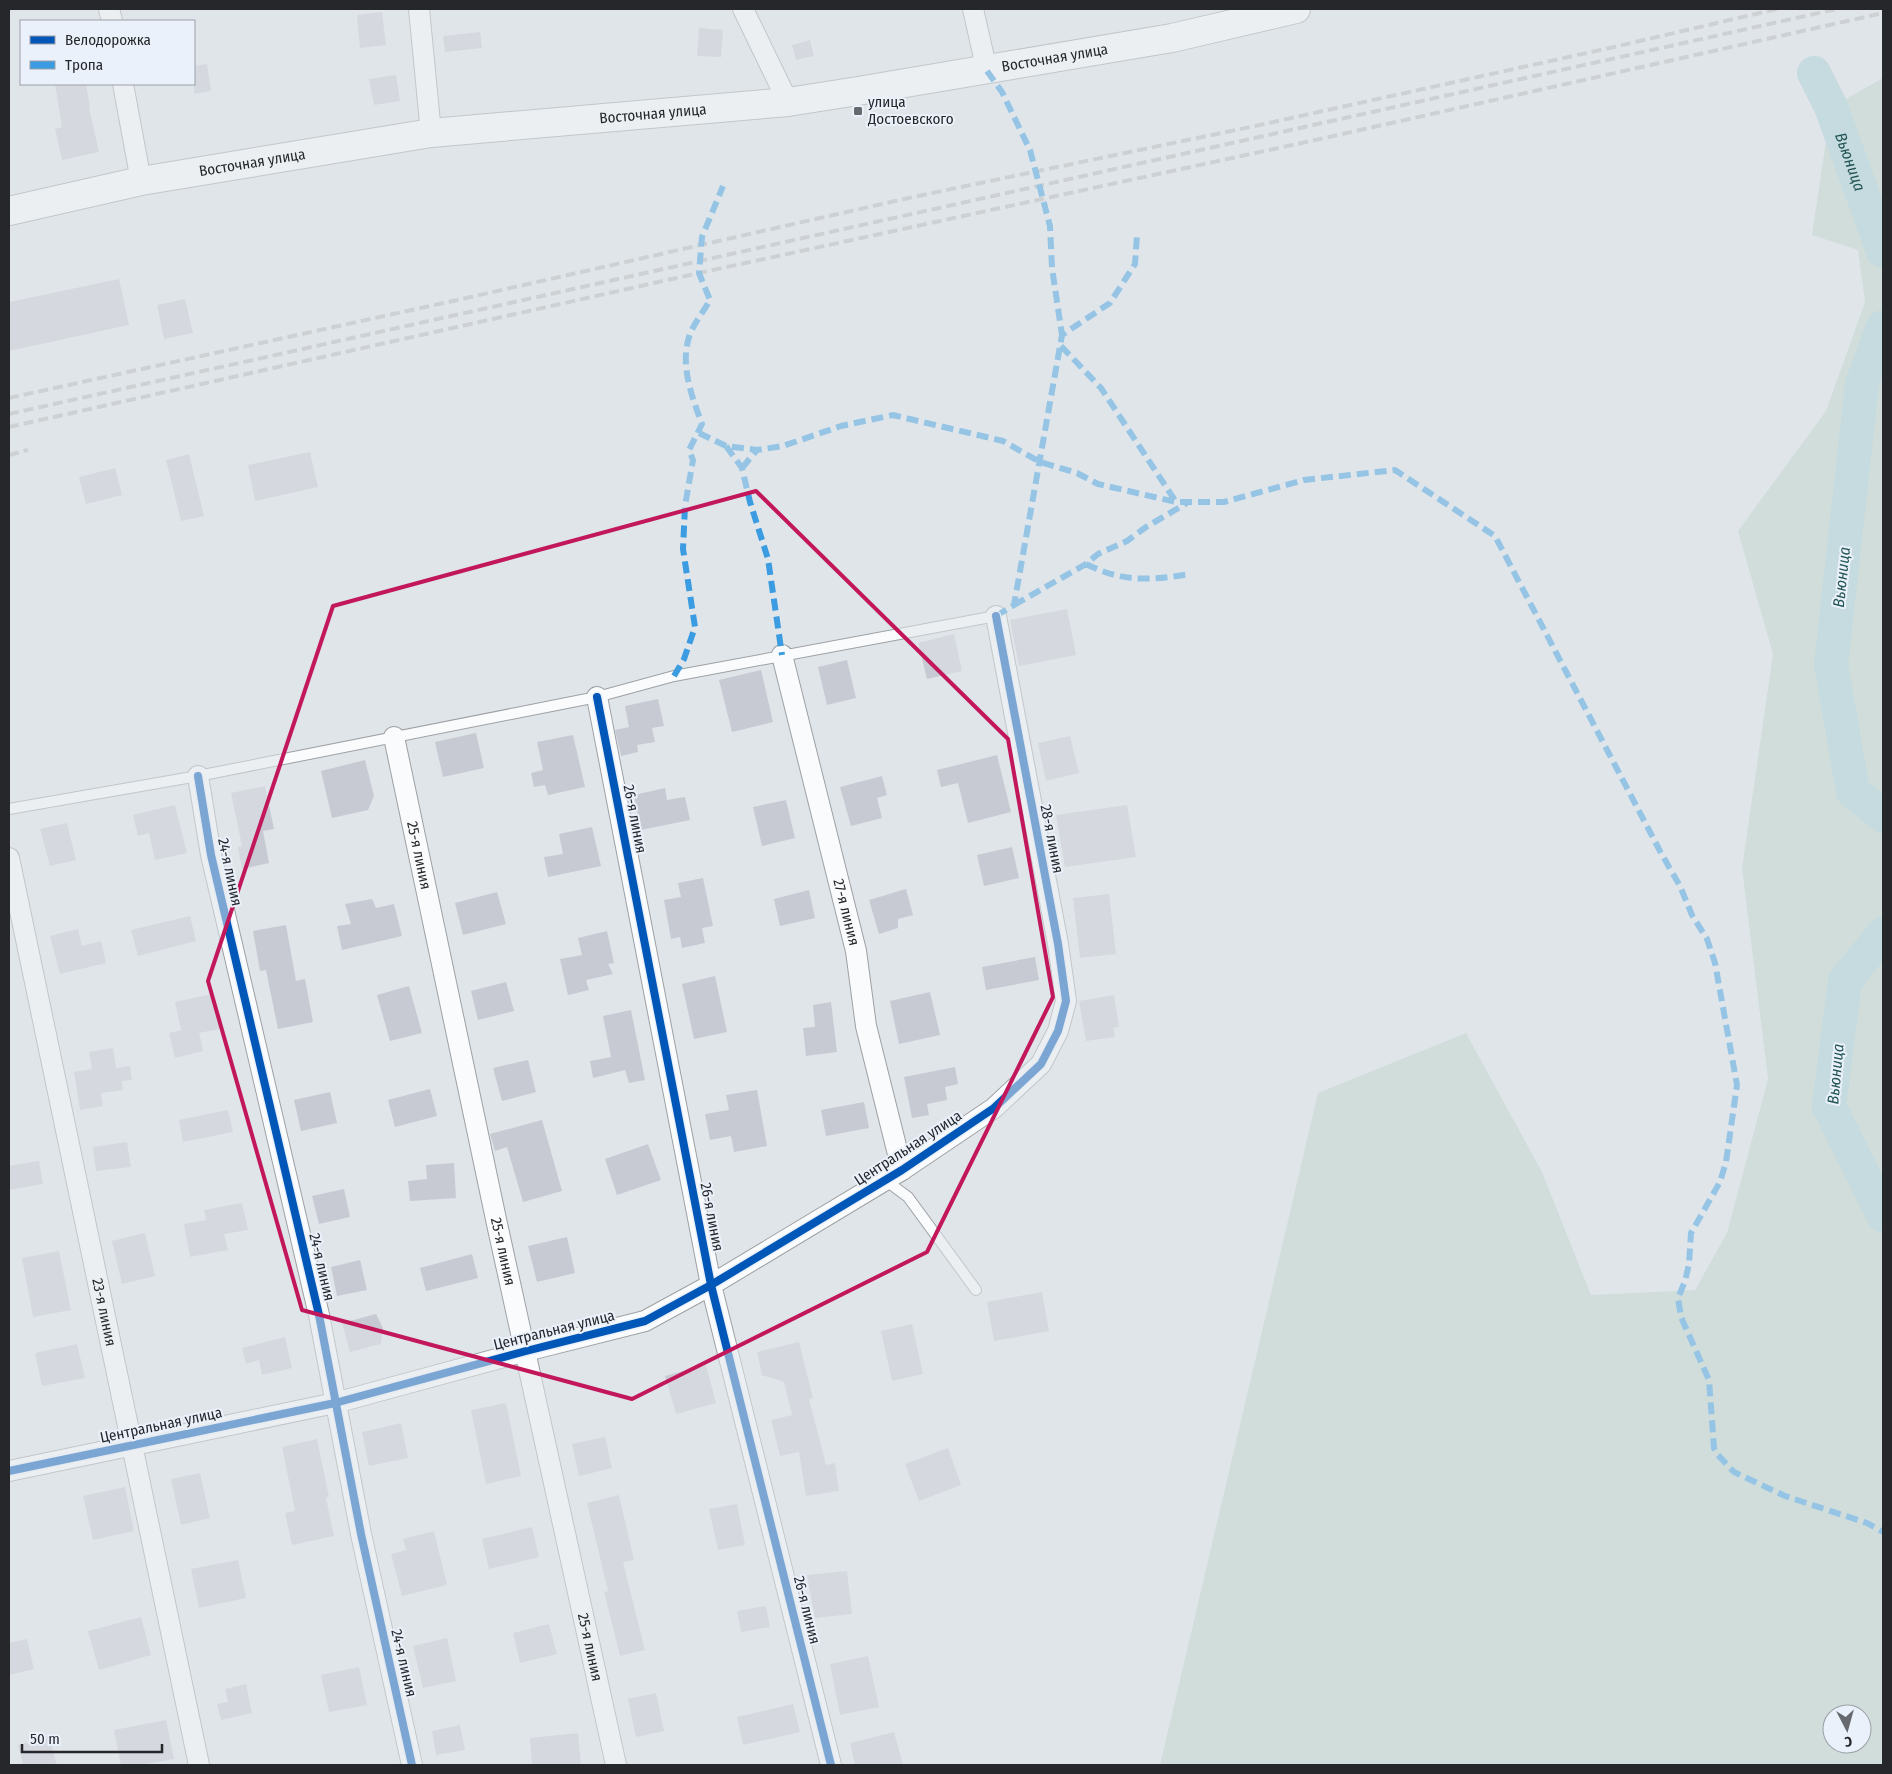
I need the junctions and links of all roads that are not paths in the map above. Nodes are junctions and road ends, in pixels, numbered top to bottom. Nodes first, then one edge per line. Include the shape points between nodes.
1 (419, 9) edge
2 (743, 9) edge
3 (973, 9) edge
4 (1296, 9) edge
5 (987, 71) junction
6 (123, 85) edge
7 (788, 102) junction
8 (432, 133) junction
9 (141, 181) junction
10 (9, 211) edge
11 (996, 616) joint
12 (782, 655) junction
13 (597, 697) junction
14 (394, 737) junction
15 (198, 776) junction
16 (9, 809) edge
17 (9, 858) edge
18 (1040, 1064) joint
19 (893, 1175) junction
20 (712, 1285) junction
21 (976, 1290) dead end
22 (526, 1351) junction
23 (335, 1403) junction
24 (132, 1445) junction
25 (9, 1471) edge
26 (199, 1765) edge
27 (412, 1765) edge
28 (616, 1765) edge
29 (832, 1765) edge

1 - 8 street
2 - 7 street
3 - 5 street
4 - 5 main road, Восточная улица via 1172,38
5 - 7 main road, Восточная улица
6 - 9 street
7 - 8 main road, Восточная улица
8 - 9 main road, Восточная улица
9 - 10 main road, Восточная улица
11 - 12 lane
11 - 18 street, 28-я линия via 1066,1001 1058,1031
12 - 13 lane via 674,676
12 - 19 street, 27-я линия via 856,951
13 - 14 lane
13 - 20 street, 26-я линия
14 - 15 lane
14 - 22 street, 25-я линия
15 - 16 lane
15 - 23 street, 24-я линия via 211,855 319,1315
17 - 24 street, 23-я линия
18 - 19 street, Центральная улица via 994,1108
19 - 20 street, Центральная улица
19 - 21 lane
20 - 22 street, Центральная улица via 645,1322
20 - 29 street, 26-я линия
22 - 23 street, Центральная улица
22 - 28 street, 25-я линия
23 - 24 street, Центральная улица
23 - 27 street, 24-я линия
24 - 25 street, Центральная улица
24 - 26 street, 23-я линия

